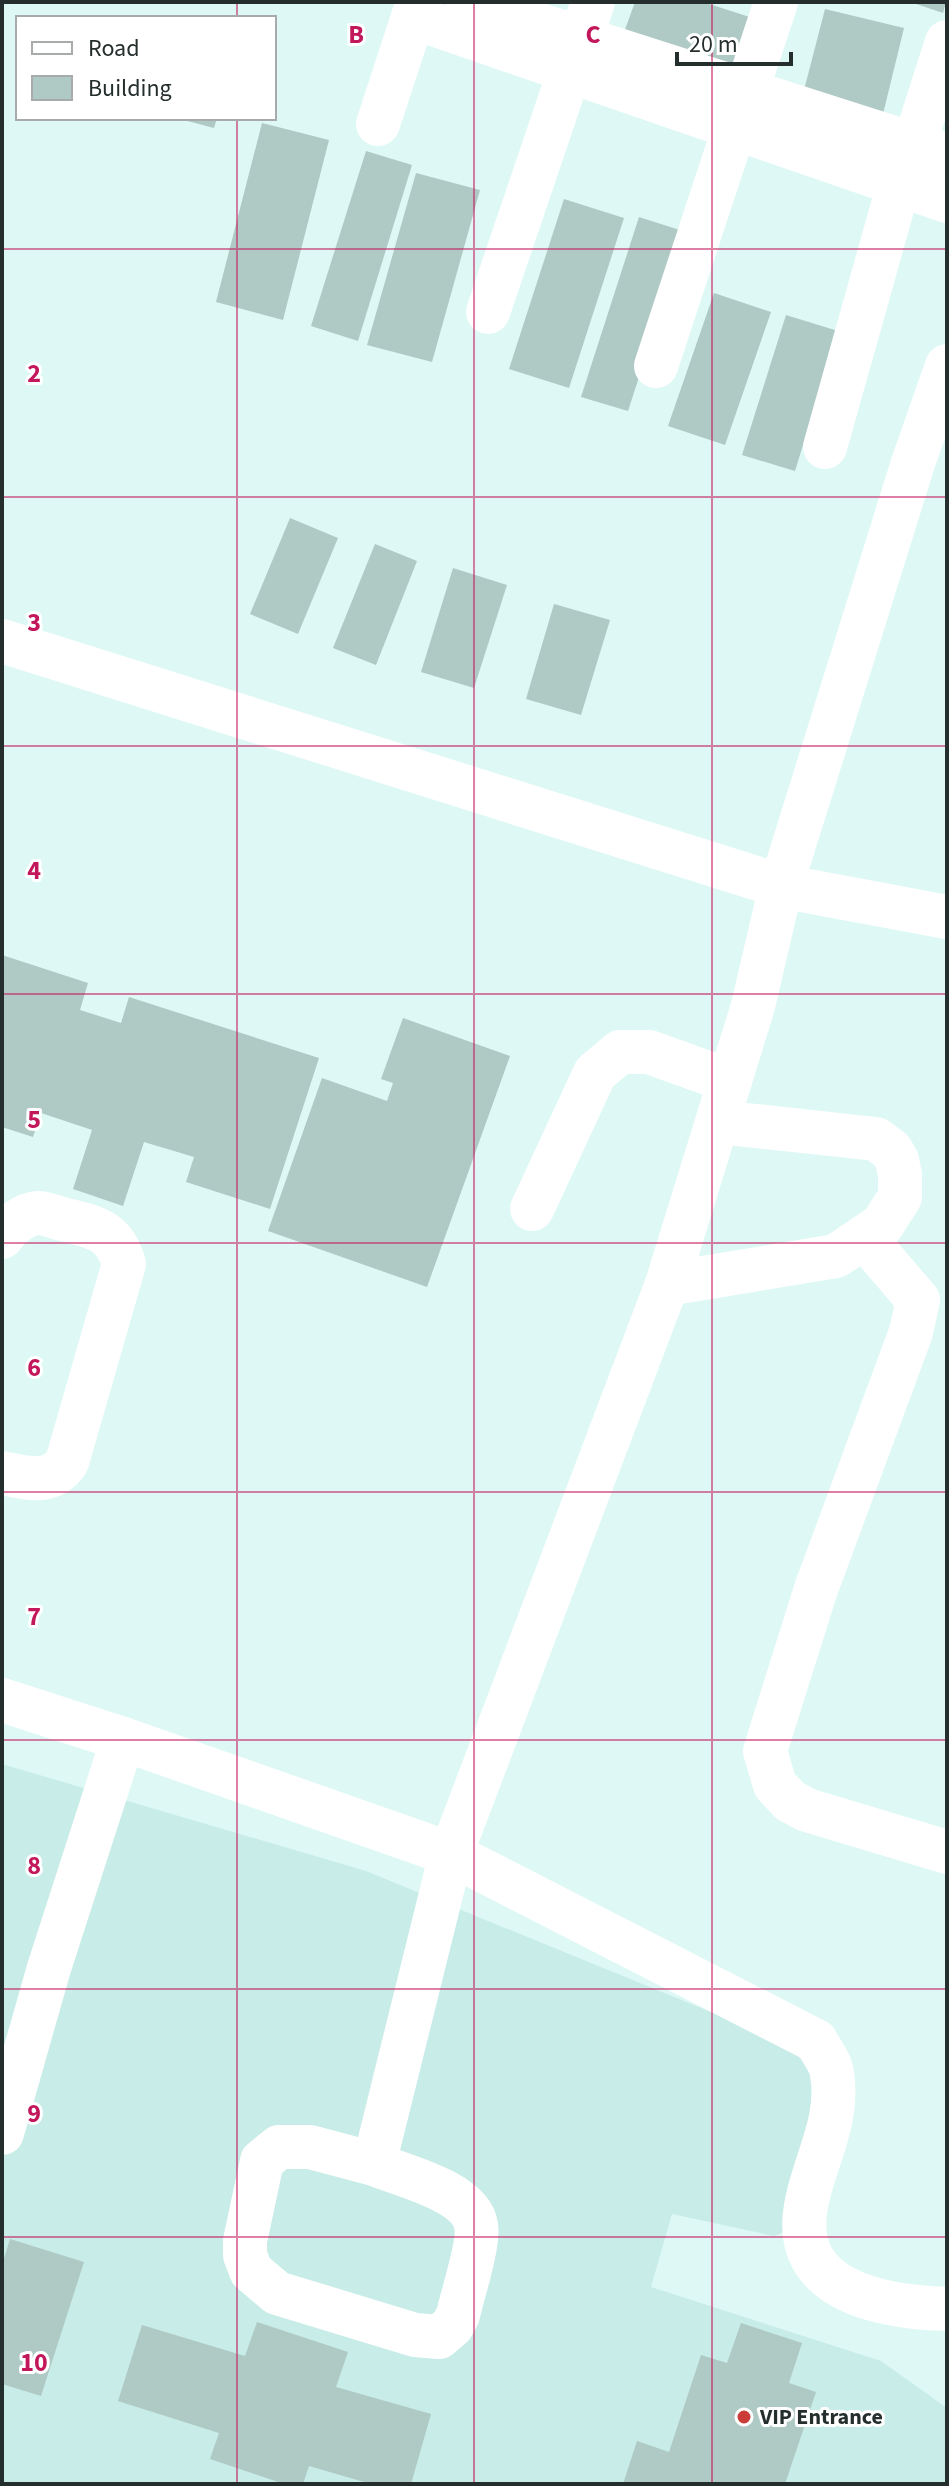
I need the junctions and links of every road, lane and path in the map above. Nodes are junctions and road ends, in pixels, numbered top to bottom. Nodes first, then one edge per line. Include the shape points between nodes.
1 (468, 2) edge
2 (776, 2) edge
3 (416, 9) edge
4 (581, 37) edge
5 (947, 42) edge
6 (742, 110) junction
7 (378, 124) dead end
8 (900, 158) edge
9 (947, 201) edge
10 (488, 312) dead end
11 (656, 366) dead end
12 (947, 366) edge
13 (825, 447) dead end
14 (2, 641) edge
15 (781, 886) junction
16 (947, 917) edge
17 (730, 1081) junction
18 (718, 1122) junction
19 (532, 1209) dead end
20 (2, 1237) edge
21 (864, 1237) junction
22 (667, 1284) junction
23 (932, 1311) edge
24 (2, 1473) edge
25 (2, 1700) edge
26 (123, 1739) junction
27 (947, 1852) edge
28 (451, 1854) junction
29 (2, 2133) edge
30 (374, 2164) junction
31 (947, 2309) edge

1 - 4 lane
2 - 6 lane
3 - 4 lane
3 - 7 lane
4 - 6 lane
4 - 10 lane
5 - 8 lane
6 - 8 lane
6 - 11 lane
8 - 9 lane
8 - 13 lane
12 - 15 lane
14 - 15 lane
15 - 16 lane
15 - 17 lane
17 - 18 lane
17 - 19 lane via 649,1052 620,1052 595,1073
18 - 21 lane via 876,1139 891,1150 897,1160 900,1197 882,1225
18 - 22 lane
20 - 24 lane via 9,1227 38,1213 108,1234 124,1264 67,1462 51,1477
21 - 22 lane via 836,1256
21 - 23 lane
22 - 28 lane
23 - 27 lane via 911,1332 816,1589 765,1751 775,1785 790,1801
25 - 26 lane
26 - 28 lane
26 - 29 lane
28 - 30 lane
28 - 31 lane via 816,2041 832,2071 834,2109 805,2207 804,2239 816,2264 838,2286 867,2298
30 - 30 lane via 310,2147 279,2147 262,2161 245,2241 248,2263 277,2293 415,2335 439,2337 458,2315 477,2226 458,2197

